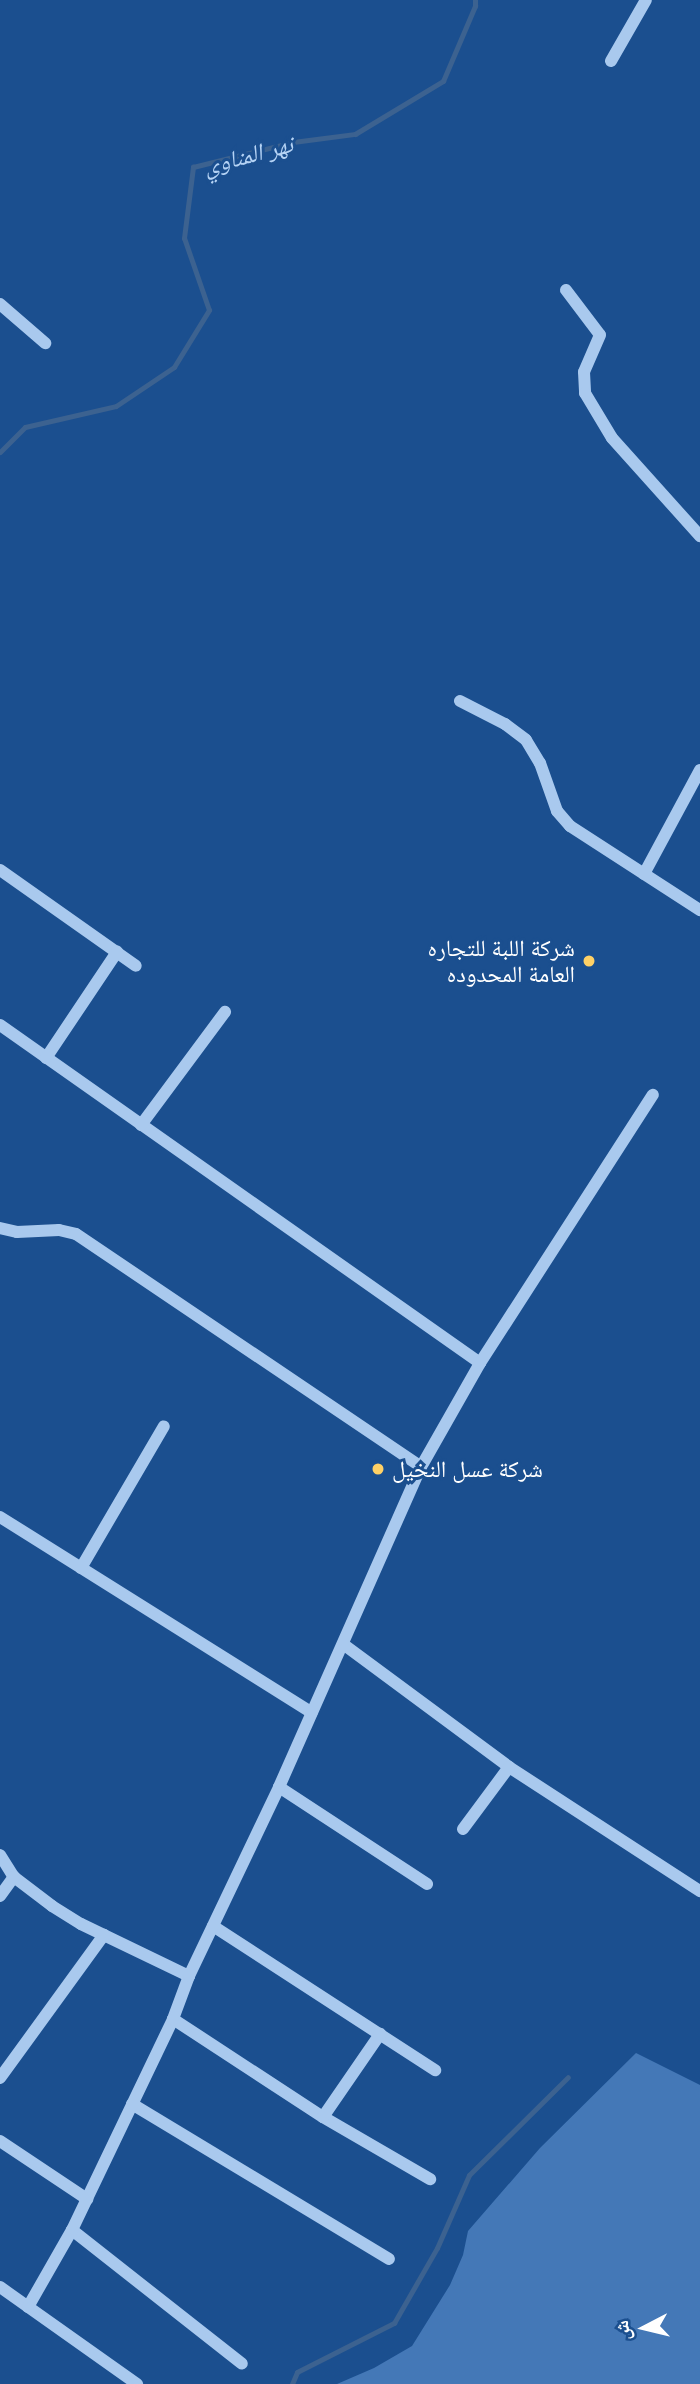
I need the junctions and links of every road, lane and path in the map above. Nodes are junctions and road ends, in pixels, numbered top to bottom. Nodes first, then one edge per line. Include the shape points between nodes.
1 (646, 0) edge
2 (611, 61) dead end
3 (566, 290) dead end
4 (0, 304) edge
5 (45, 343) dead end
6 (700, 536) edge
7 (460, 701) dead end
8 (700, 770) edge
9 (0, 870) edge
10 (644, 874) junction
11 (700, 910) edge
12 (117, 952) junction
13 (136, 966) dead end
14 (225, 1012) dead end
15 (0, 1025) edge
16 (46, 1058) junction
17 (653, 1095) dead end
18 (141, 1125) junction
19 (0, 1228) edge
20 (480, 1363) junction
21 (164, 1426) dead end
22 (421, 1467) junction
23 (0, 1517) edge
24 (80, 1567) junction
25 (343, 1644) junction
26 (312, 1713) junction
27 (509, 1767) junction
28 (279, 1787) junction
29 (463, 1829) dead end
30 (0, 1855) edge
31 (14, 1877) junction
32 (427, 1884) dead end
33 (700, 1891) edge
34 (0, 1896) edge
35 (213, 1926) junction
36 (104, 1935) junction
37 (189, 1976) junction
38 (173, 2019) junction
39 (380, 2034) junction
40 (435, 2070) dead end
41 (0, 2078) edge
42 (132, 2104) junction
43 (323, 2117) junction
44 (0, 2141) edge
45 (430, 2179) dead end
46 (87, 2199) junction
47 (72, 2230) junction
48 (389, 2259) dead end
49 (0, 2287) edge
50 (28, 2307) junction
51 (242, 2364) dead end
52 (137, 2384) edge

1 - 2 street
3 - 6 street via 600,332 584,372 585,393 612,438
4 - 5 street
7 - 10 street via 526,740 563,819
8 - 10 street
9 - 12 street
10 - 11 street
12 - 13 street
12 - 16 street
14 - 18 street
15 - 16 street
16 - 18 street
17 - 20 street
18 - 20 street
19 - 22 street via 76,1234
20 - 22 street
21 - 24 street
22 - 25 street
23 - 24 street
24 - 26 street
25 - 26 street
25 - 27 street
26 - 28 street
27 - 29 street
27 - 33 street
28 - 32 street
28 - 35 street
30 - 31 street
31 - 34 street
31 - 36 street via 52,1906
35 - 37 street
35 - 39 street
36 - 37 street
36 - 41 street
37 - 38 street
38 - 42 street
38 - 43 street
39 - 40 street
39 - 43 street
42 - 46 street
42 - 48 street
43 - 45 street
44 - 46 street
46 - 47 street
47 - 50 street
47 - 51 street
49 - 50 street
50 - 52 street

